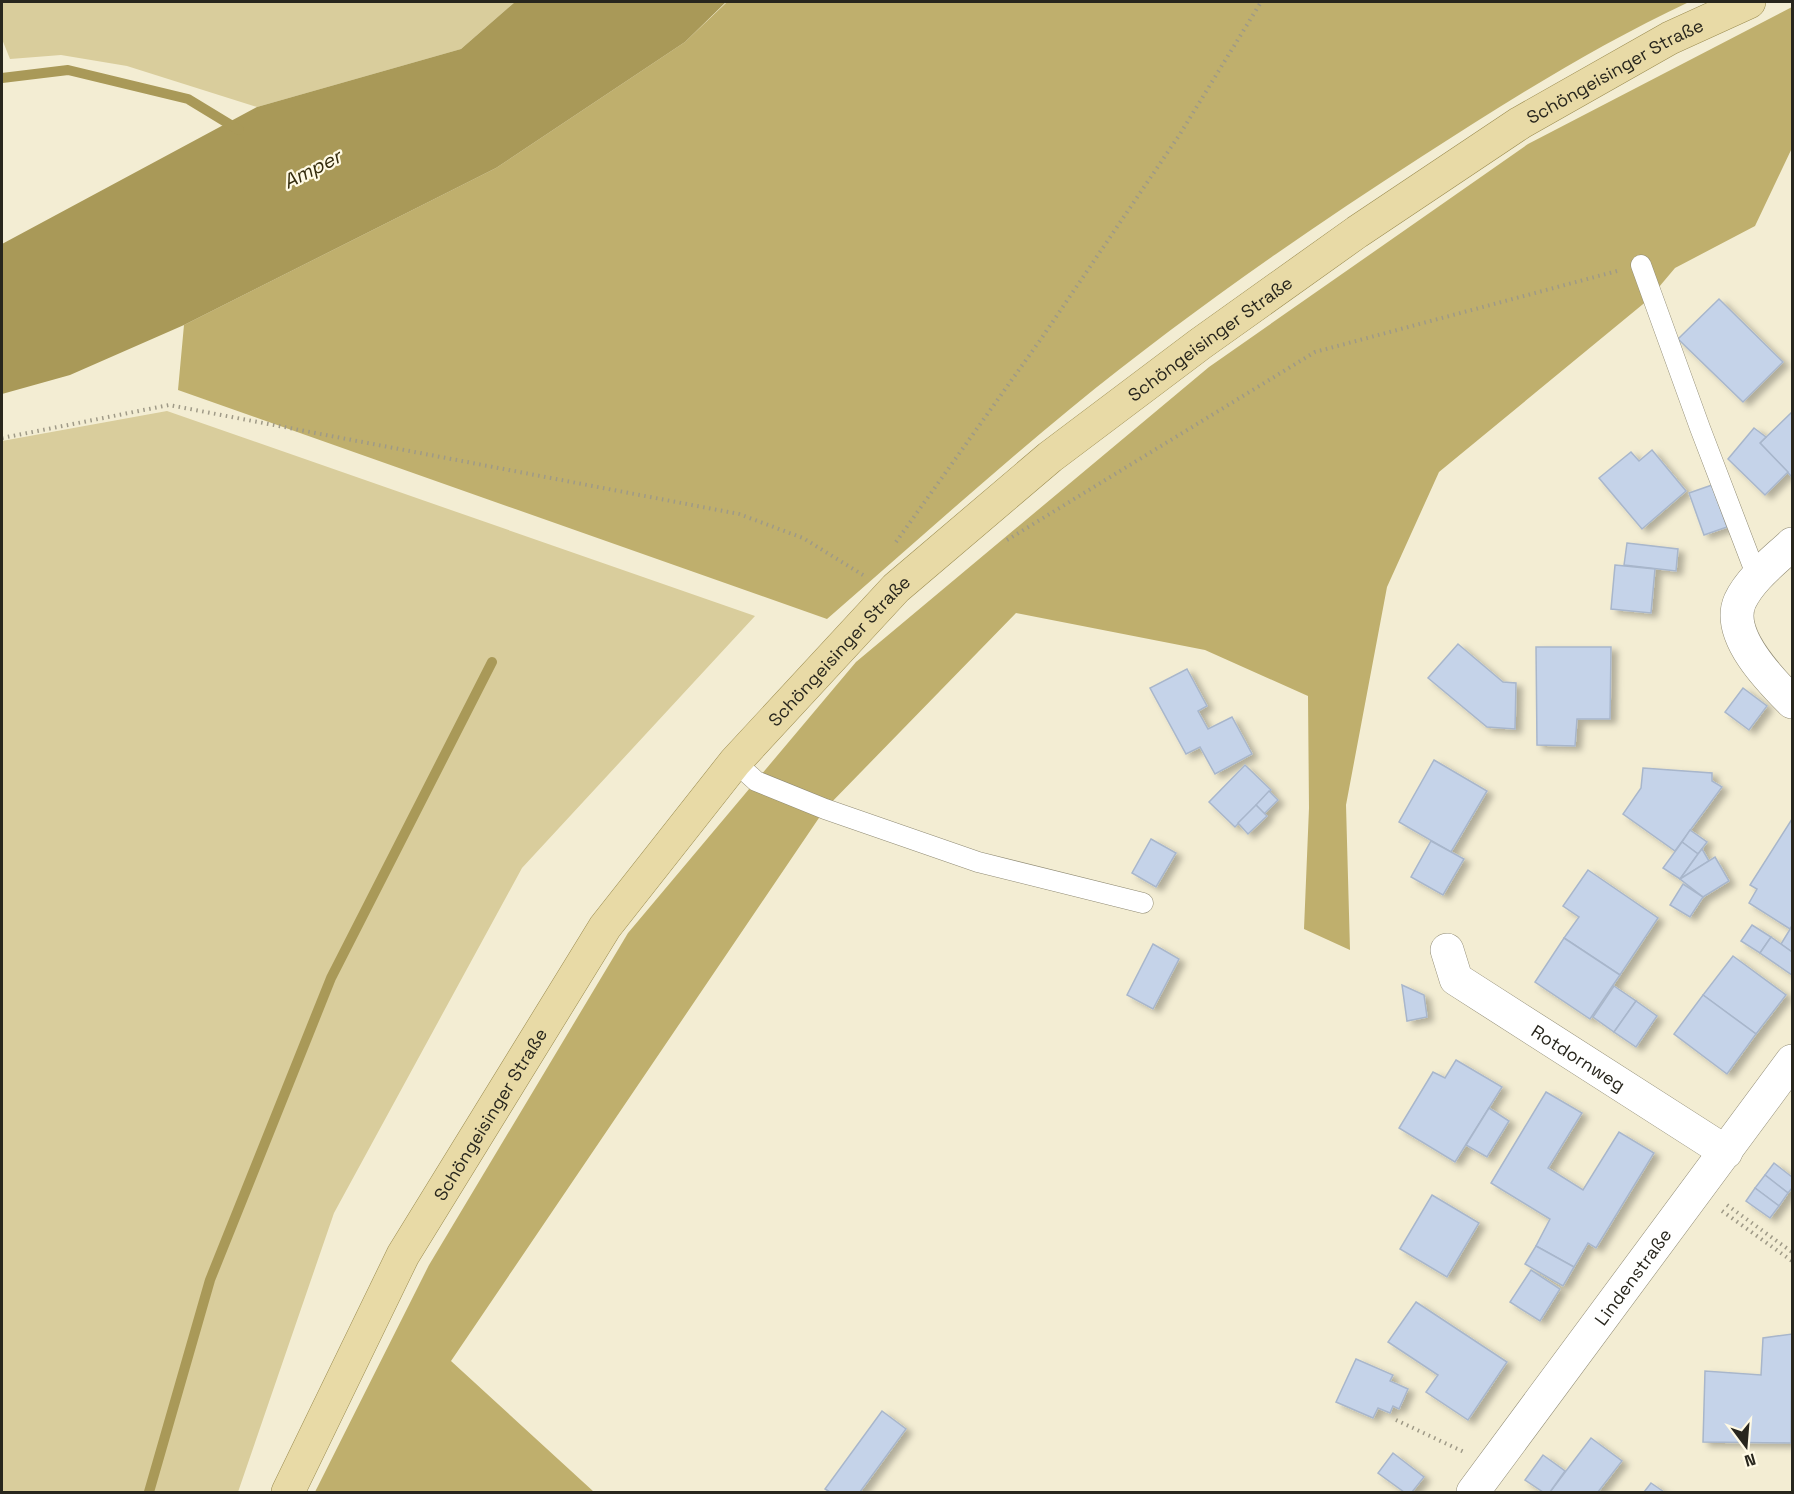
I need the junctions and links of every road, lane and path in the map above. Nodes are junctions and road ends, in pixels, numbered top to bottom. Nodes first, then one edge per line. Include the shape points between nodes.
1 (1261, 2) edge
2 (1749, 2) edge
3 (1641, 265) joint
4 (2, 438) edge
5 (1006, 541) dead end
6 (1792, 544) edge
7 (890, 550) dead end
8 (1757, 577) junction
9 (896, 588) junction
10 (1792, 702) edge
11 (735, 762) junction
12 (1143, 903) dead end
13 (1447, 950) dead end
14 (1792, 1060) edge
15 (1726, 1152) junction
16 (1698, 1189) junction
17 (1792, 1252) edge
18 (1792, 1261) edge
19 (1396, 1420) dead end
20 (1492, 1465) junction
21 (288, 1492) edge
22 (1473, 1492) edge

1 - 7 path via 1180,134 1041,339
2 - 9 main road, Schöngeisinger Straße via 1670,38 1520,123 1357,232 1050,457
3 - 5 path via 1315,352
3 - 8 lane
4 - 9 path via 169,405 739,514 803,538 869,579
6 - 8 street
8 - 10 street via 1739,603 1739,631 1758,663
9 - 11 main road, Schöngeisinger Straße
11 - 12 lane via 756,781 836,813 978,861
11 - 21 main road, Schöngeisinger Straße via 605,927 403,1255
13 - 15 street, Rotdornweg via 1456,980
14 - 15 street, Lindenstraße
15 - 16 street, Lindenstraße
16 - 17 path
16 - 18 path
16 - 20 street, Lindenstraße
19 - 20 path
20 - 22 street, Lindenstraße

